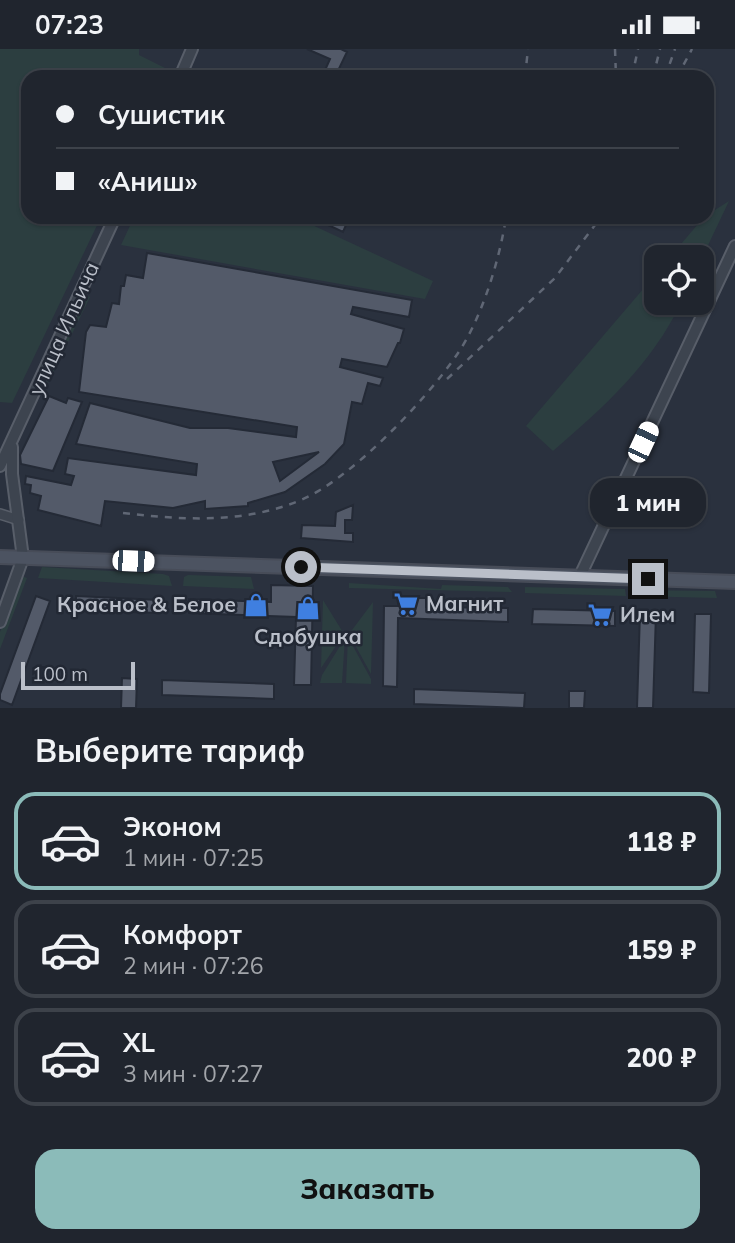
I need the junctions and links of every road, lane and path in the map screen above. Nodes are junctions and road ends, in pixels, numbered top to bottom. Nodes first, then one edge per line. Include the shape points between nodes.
1 (191, 49) edge
2 (183, 70) edge
3 (112, 224) edge
4 (735, 246) edge
5 (13, 440) junction
6 (0, 468) edge
7 (12, 474) junction
8 (0, 514) edge
9 (19, 520) junction
10 (0, 557) edge
11 (23, 558) junction
12 (580, 576) junction
13 (735, 582) edge
14 (0, 622) edge

1 - 2 street
3 - 5 street, улица Ильича
4 - 12 street
5 - 6 street, улица Ильича
5 - 7 street, улица Ильича
6 - 7 street
7 - 9 street, улица Ильича
8 - 9 street
9 - 11 street, улица Ильича
10 - 11 main road
11 - 12 main road
11 - 14 street
12 - 13 main road

